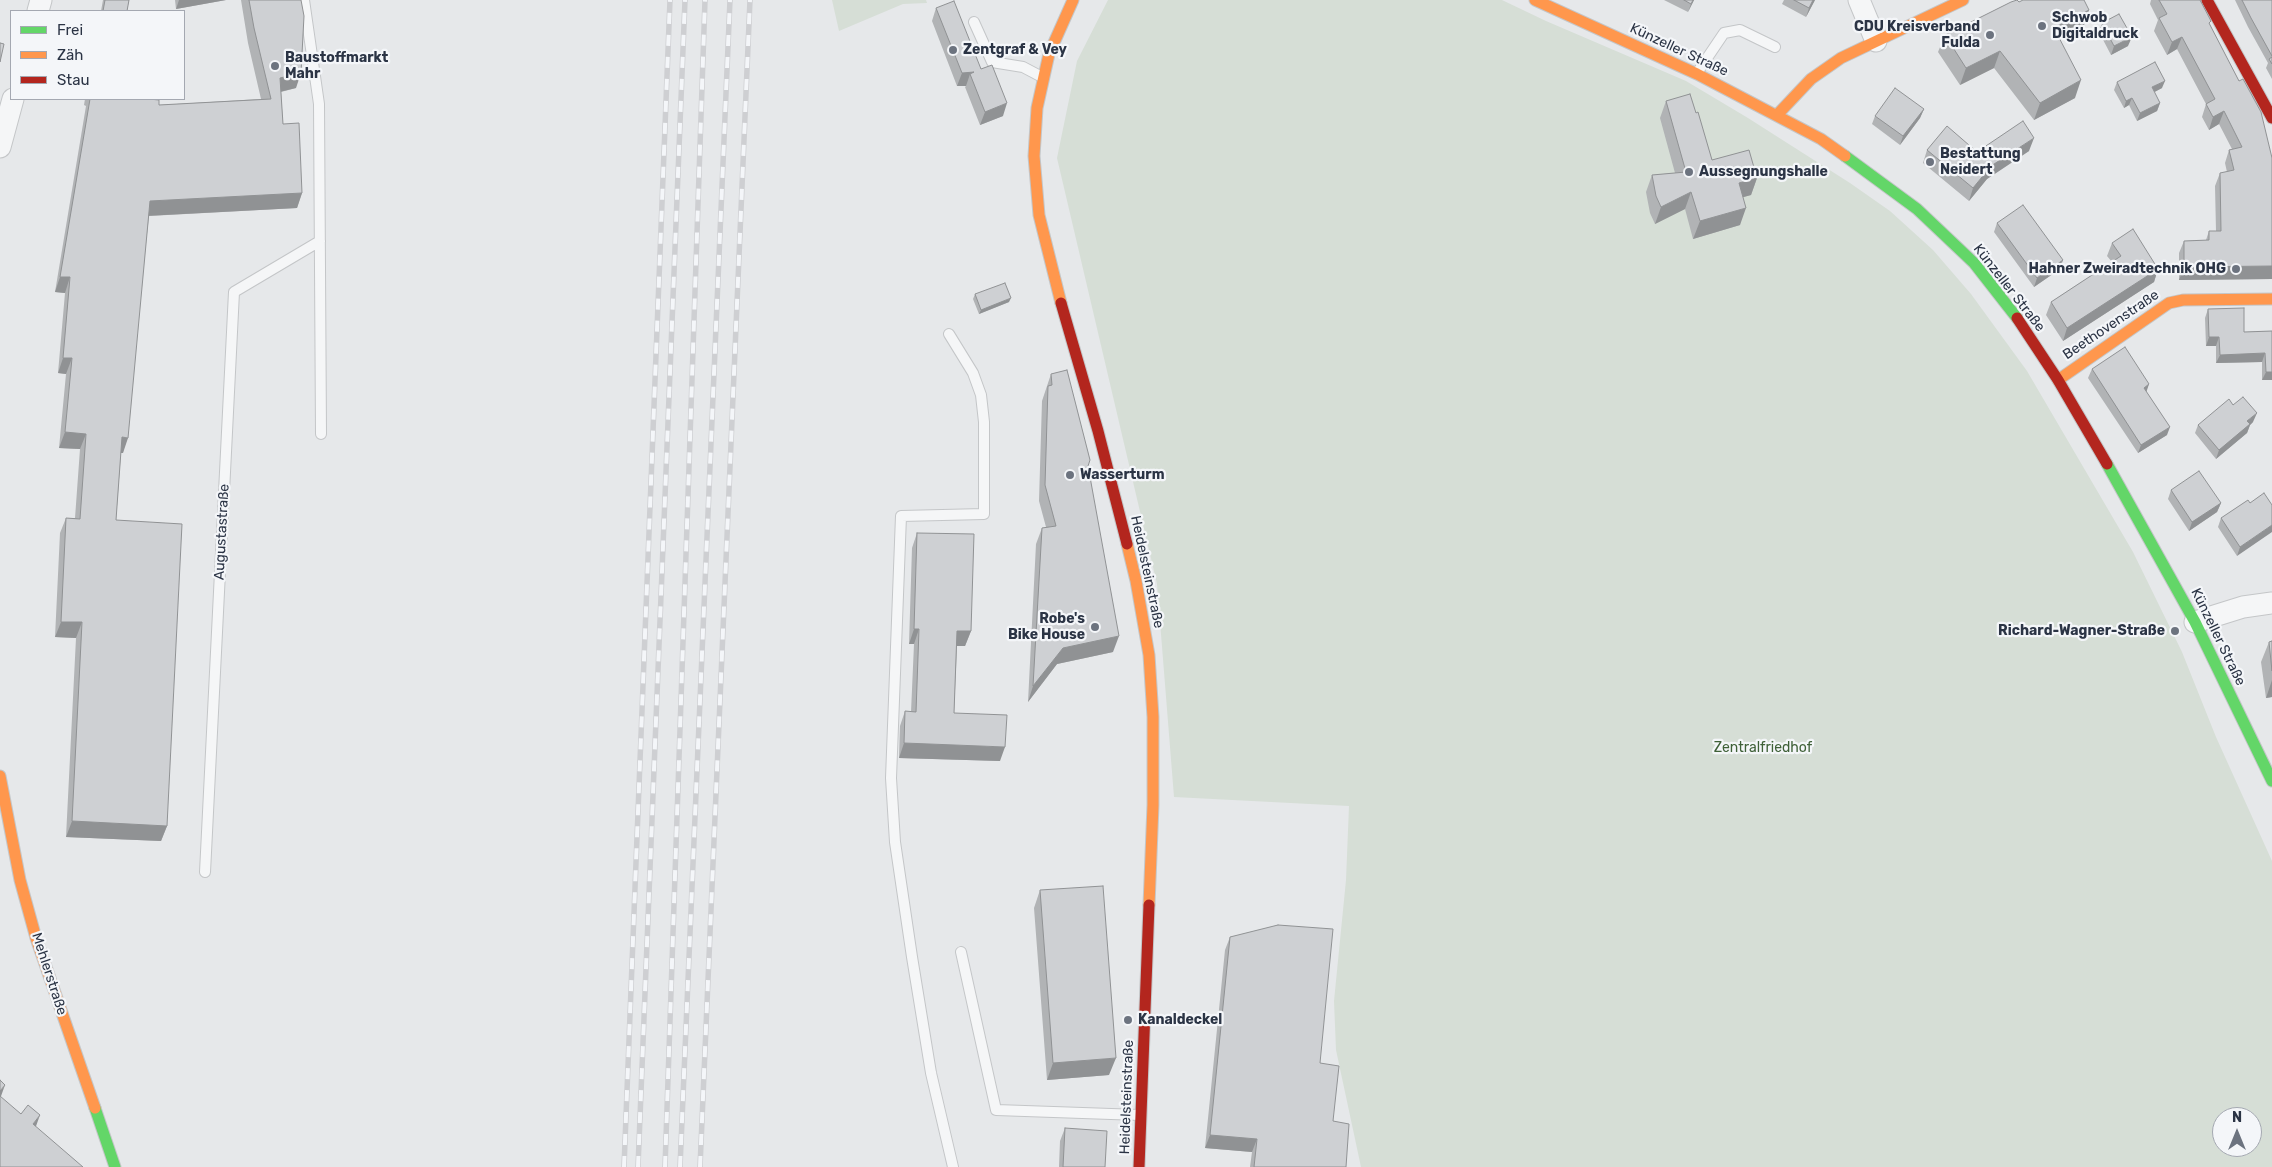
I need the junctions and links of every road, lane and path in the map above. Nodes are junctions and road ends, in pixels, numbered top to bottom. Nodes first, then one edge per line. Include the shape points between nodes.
1 (304, 0) edge
2 (1073, 0) edge
3 (1535, 0) edge
4 (1859, 0) edge
5 (1963, 0) edge
6 (2207, 0) edge
7 (974, 22) dead end
8 (1876, 42) junction
9 (1775, 47) dead end
10 (1697, 74) junction
11 (1043, 78) junction
12 (13, 100) edge
13 (1776, 115) junction
14 (2272, 118) edge
15 (0, 147) edge
16 (320, 241) junction
17 (2272, 299) edge
18 (949, 334) dead end
19 (2058, 380) junction
20 (321, 434) dead end
21 (2272, 603) edge
22 (2195, 622) junction
23 (0, 776) edge
24 (2272, 781) edge
25 (4, 821) edge
26 (205, 872) dead end
27 (961, 952) dead end
28 (1141, 1115) junction
29 (116, 1167) edge
30 (954, 1167) edge
31 (1139, 1167) edge

1 - 16 lane via 319,104
2 - 11 main road, Heidelsteinstraße via 1060,26
3 - 10 main road, Künzeller Straße
4 - 8 street
5 - 8 main road
6 - 14 main road
7 - 11 lane via 992,62 1023,67
8 - 13 main road via 1842,58 1811,79
9 - 10 lane via 1740,30 1724,33
10 - 13 main road, Künzeller Straße
11 - 28 main road, Heidelsteinstraße via 1035,132 1039,215 1136,581 1149,655 1153,805
12 - 15 street
13 - 19 main road, Künzeller Straße via 1821,138 1894,190 1938,227 1974,263 2016,316
16 - 20 lane
16 - 26 lane, Augustastraße via 234,292
17 - 19 main road, Beethovenstraße via 2169,303
18 - 30 lane via 973,373 981,395 984,514 902,516 891,778 895,842 912,957 931,1073
19 - 22 main road, Künzeller Straße via 2156,548
21 - 22 street via 2243,607
22 - 24 main road, Künzeller Straße
23 - 25 main road, Mehlerstraße
25 - 29 main road, Mehlerstraße via 36,938
27 - 28 lane via 996,1110
28 - 31 main road, Heidelsteinstraße

